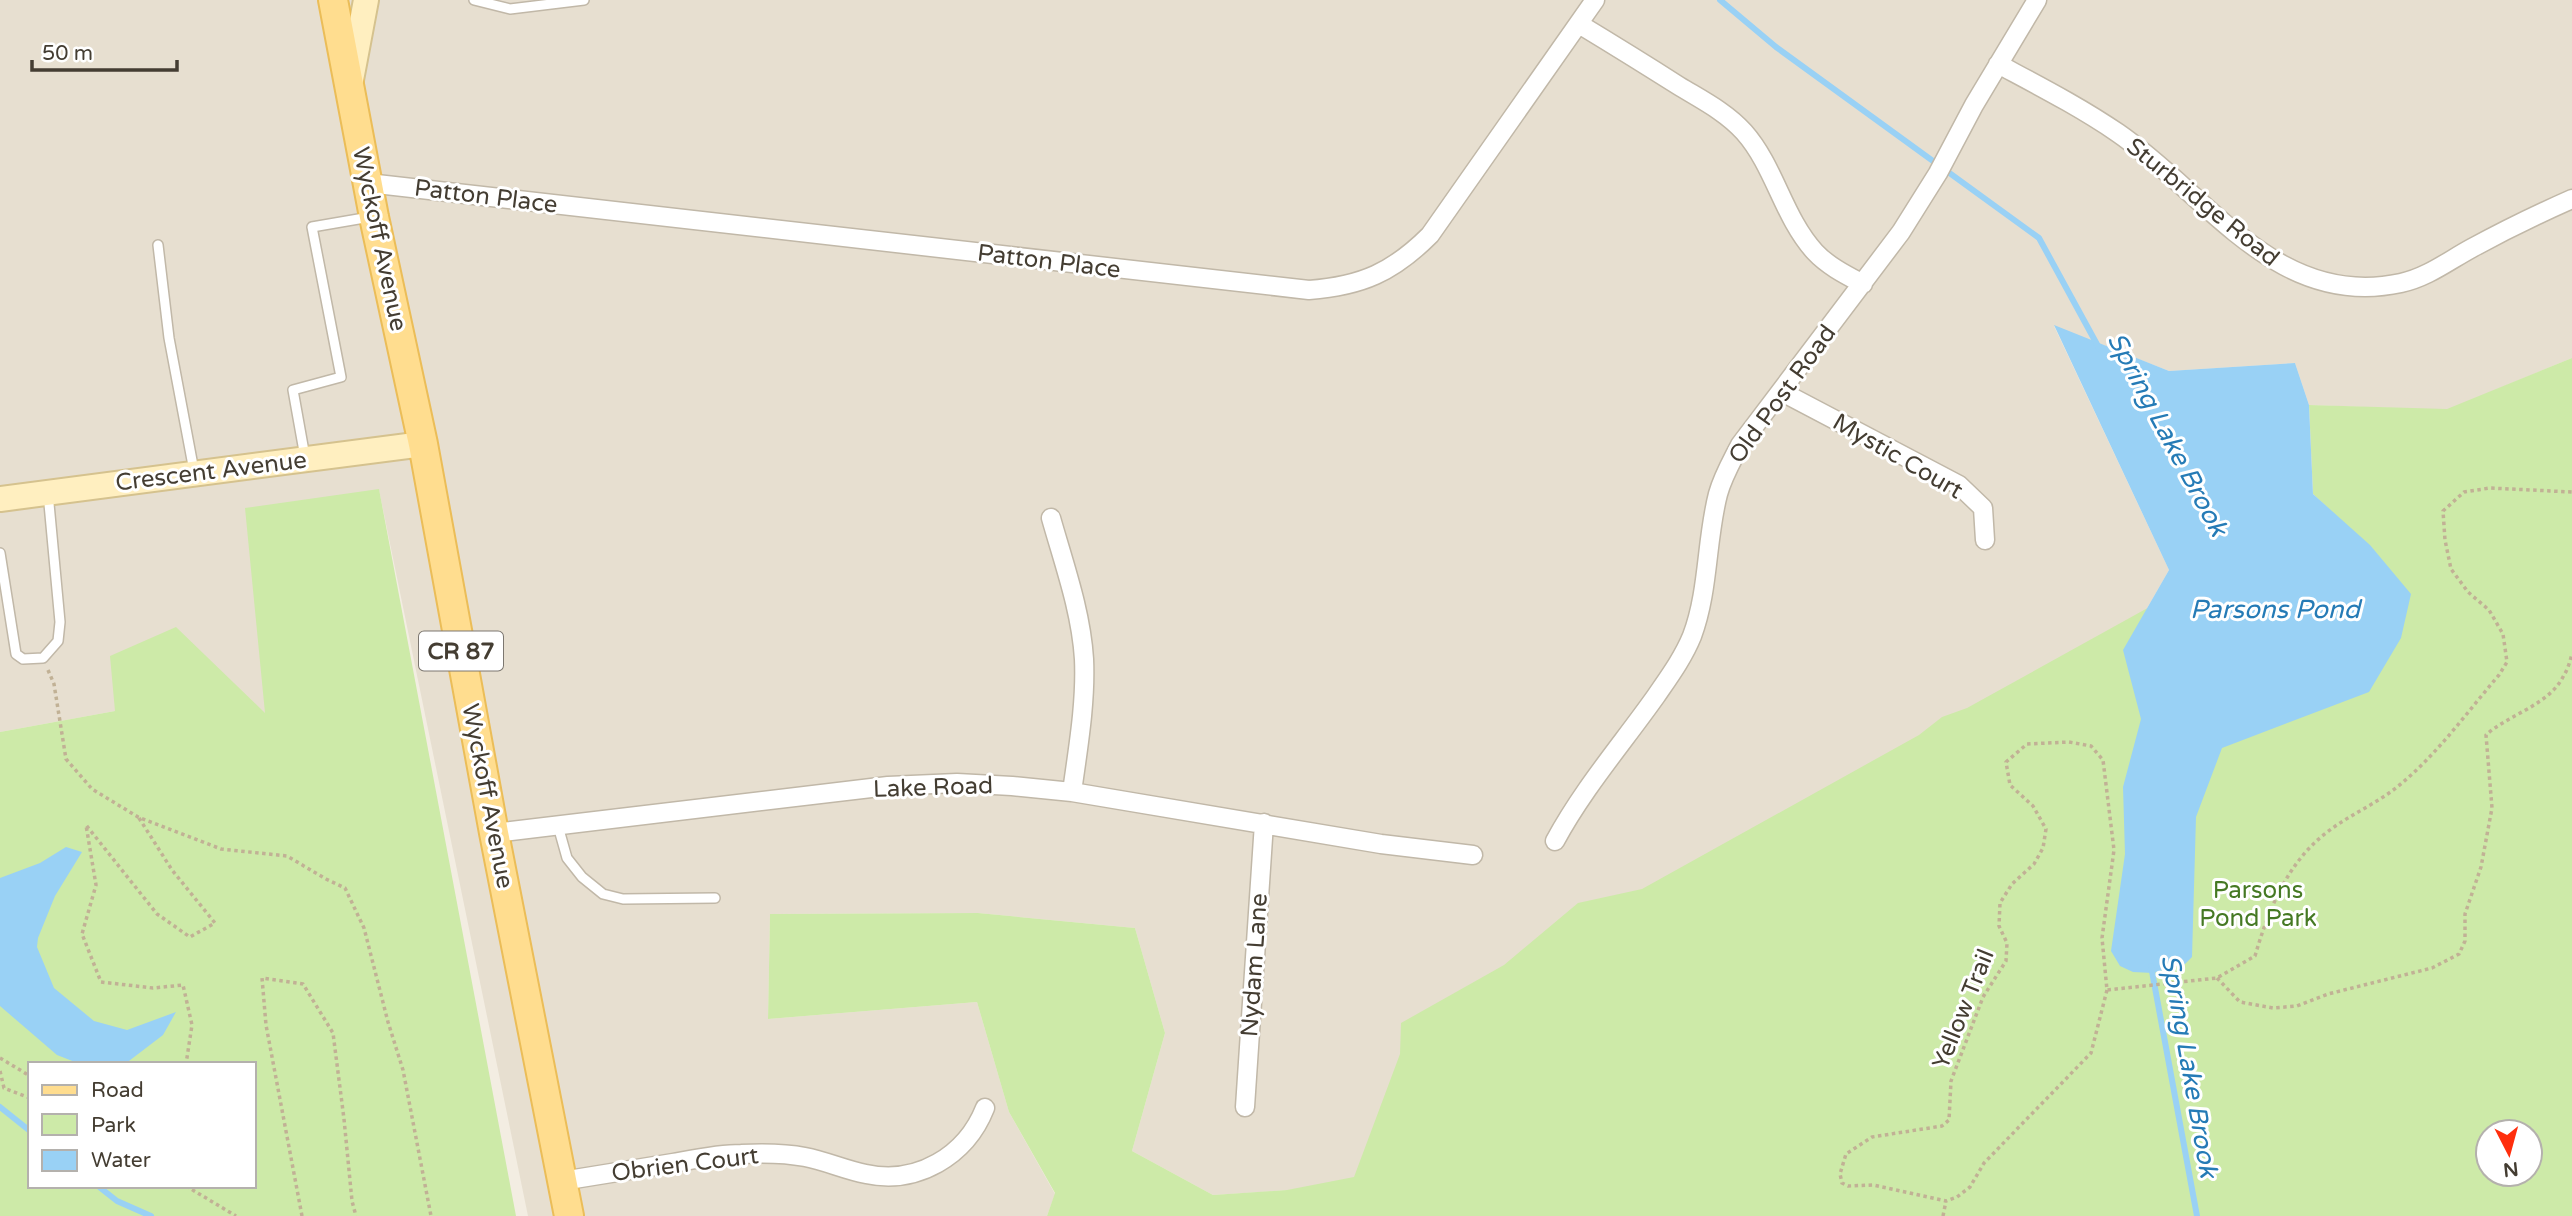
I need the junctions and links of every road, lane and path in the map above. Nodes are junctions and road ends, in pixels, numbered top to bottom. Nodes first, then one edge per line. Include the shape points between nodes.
1 (332, 0) edge
2 (366, 0) edge
3 (474, 0) edge
4 (584, 0) edge
5 (1595, 0) edge
6 (2037, 0) edge
7 (1579, 24) junction
8 (1998, 64) junction
9 (349, 88) junction
10 (368, 183) junction
11 (2572, 199) edge
12 (374, 217) junction
13 (158, 245) dead end
14 (1863, 284) junction
15 (1782, 391) junction
16 (423, 444) junction
17 (305, 458) junction
18 (194, 472) junction
19 (48, 492) junction
20 (2572, 492) edge
21 (0, 499) edge
22 (1051, 518) dead end
23 (1986, 540) dead end
24 (0, 553) edge
25 (2572, 654) edge
26 (43, 658) junction
27 (1072, 792) junction
28 (138, 817) junction
29 (1264, 823) junction
30 (558, 826) junction
31 (494, 833) junction
32 (1555, 841) dead end
33 (1473, 855) dead end
34 (715, 898) dead end
35 (2217, 978) junction
36 (2107, 990) junction
37 (0, 1058) edge
38 (186, 1062) edge
39 (0, 1071) edge
40 (28, 1075) edge
41 (28, 1097) edge
42 (1245, 1107) dead end
43 (985, 1108) dead end
44 (562, 1181) junction
45 (189, 1188) edge
46 (1946, 1201) junction
47 (236, 1216) edge
48 (302, 1216) edge
49 (356, 1216) edge
50 (431, 1216) edge
51 (569, 1216) edge
52 (1943, 1216) edge

1 - 9 main road, Wyckoff Avenue / CR 87
2 - 9 street, Wyckoff Avenue / CR 87
3 - 4 lane via 510,9
5 - 7 street, Patton Place
6 - 8 street, Old Post Road
7 - 10 street, Patton Place via 1430,235 1392,268 1338,288 1309,290
7 - 14 street via 1725,114 1762,155 1815,252
8 - 11 street, Sturbridge Road via 2118,133 2266,257 2316,281 2371,287 2402,283
8 - 14 street, Old Post Road via 1926,193
9 - 10 main road, Wyckoff Avenue / CR 87
10 - 12 main road, Wyckoff Avenue / CR 87
12 - 16 main road, Wyckoff Avenue / CR 87
12 - 17 lane via 312,227 341,377 293,390
13 - 18 lane via 169,338
14 - 15 street, Old Post Road
15 - 23 street, Mystic Court via 1959,485 1983,508
15 - 32 street, Old Post Road via 1740,445 1727,470 1718,494 1699,608 1680,660 1574,807
16 - 17 street, Crescent Avenue
16 - 31 main road, Wyckoff Avenue / CR 87
17 - 18 street, Crescent Avenue
18 - 19 street, Crescent Avenue
19 - 21 street, Crescent Avenue
19 - 26 lane via 60,622 58,641
20 - 35 path via 2490,488 2464,492 2444,511 2451,569 2489,610 2502,634 2507,662 2420,767 2305,852 2272,906 2255,956
22 - 27 street via 1079,622 1084,659
24 - 26 lane via 16,654 23,659
25 - 35 path via 2564,678 2545,698 2486,735 2492,808 2459,954 2432,968 2297,1006 2273,1008 2239,1002
26 - 28 path via 54,684 66,759 92,789
27 - 29 street, Lake Road
27 - 30 street, Lake Road via 957,783 888,786
28 - 38 path via 172,870 215,923 190,937 157,914 86,825 96,884 82,934 101,982 153,988 183,985 192,1025
28 - 50 path via 221,849 287,856 345,888 364,928 403,1070
29 - 33 street, Lake Road via 1371,843
29 - 42 street, Nydam Lane
30 - 31 street, Lake Road
30 - 34 lane via 567,858 603,894 623,899
31 - 44 main road, Wyckoff Avenue / CR 87
35 - 36 path
36 - 46 path, Yellow Trail via 2091,1053 1984,1163 1970,1187
36 - 46 path, Yellow Trail via 2102,938 2114,850 2103,760 2091,747 2069,742 2027,744 2006,762 2010,785 2033,806 2046,829 2043,848 2000,903 2006,961 1983,997 1951,1081 1949,1120 1942,1126 1872,1137 1846,1154 1840,1174 1848,1186 1873,1185
37 - 40 path
39 - 41 path via 4,1088
43 - 44 street, Obrien Court via 969,1138 952,1154 910,1174 865,1174 805,1157 766,1153 726,1154
44 - 51 main road, Wyckoff Avenue / CR 87
45 - 47 path
46 - 52 path
48 - 49 path via 266,1024 262,978 303,984 333,1033

